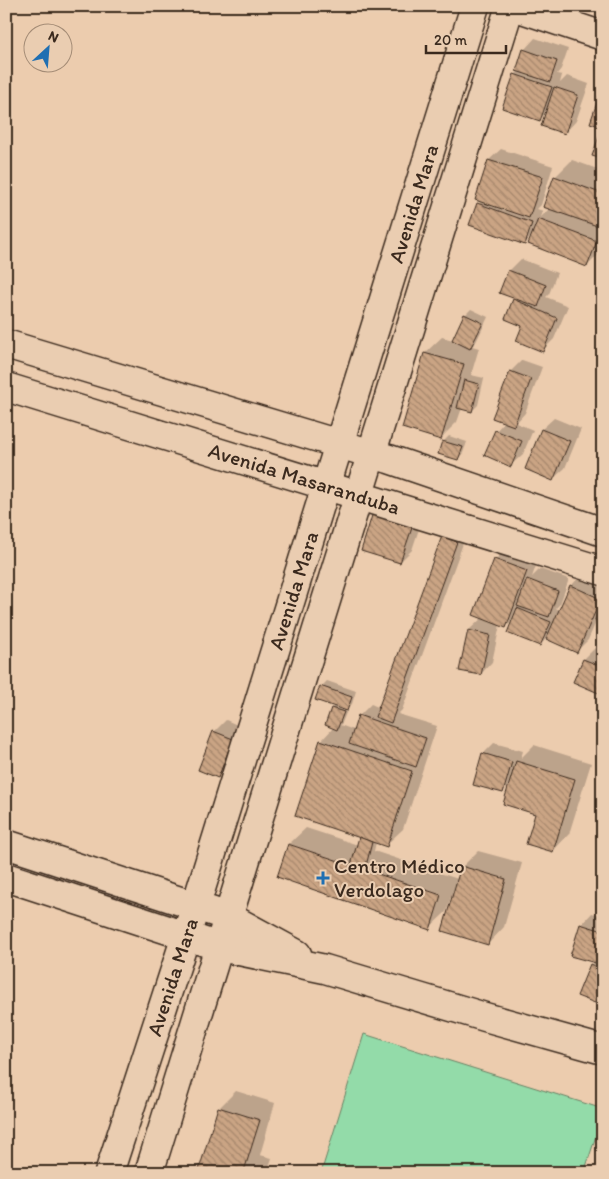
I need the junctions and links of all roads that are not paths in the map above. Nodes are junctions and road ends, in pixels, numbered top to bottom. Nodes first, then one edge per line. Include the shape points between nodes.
1 (476, 6) edge
2 (512, 6) edge
3 (603, 36) edge
4 (6, 344) edge
5 (6, 387) edge
6 (340, 444) junction
7 (372, 454) junction
8 (327, 485) junction
9 (359, 494) junction
10 (603, 532) edge
11 (603, 570) edge
12 (6, 844) edge
13 (6, 877) edge
14 (196, 905) junction
15 (229, 917) junction
16 (185, 936) junction
17 (220, 947) junction
18 (325, 968) junction
19 (603, 1050) edge
20 (109, 1173) edge
21 (149, 1173) edge

1 - 6 street, Avenida Mara
2 - 3 street
2 - 7 street, Avenida Mara
4 - 6 street
5 - 8 street, Avenida Masaranduba
6 - 7 street
6 - 8 street, Avenida Mara
7 - 9 street, Avenida Mara
7 - 10 street
8 - 9 street, Avenida Masaranduba
8 - 14 street, Avenida Mara
9 - 11 street, Avenida Masaranduba
9 - 15 street, Avenida Mara
12 - 14 street
13 - 16 street
14 - 15 street
14 - 16 street, Avenida Mara
15 - 17 street, Avenida Mara
15 - 18 street
16 - 17 street
16 - 20 street, Avenida Mara
17 - 18 street
17 - 21 street, Avenida Mara
18 - 19 street

